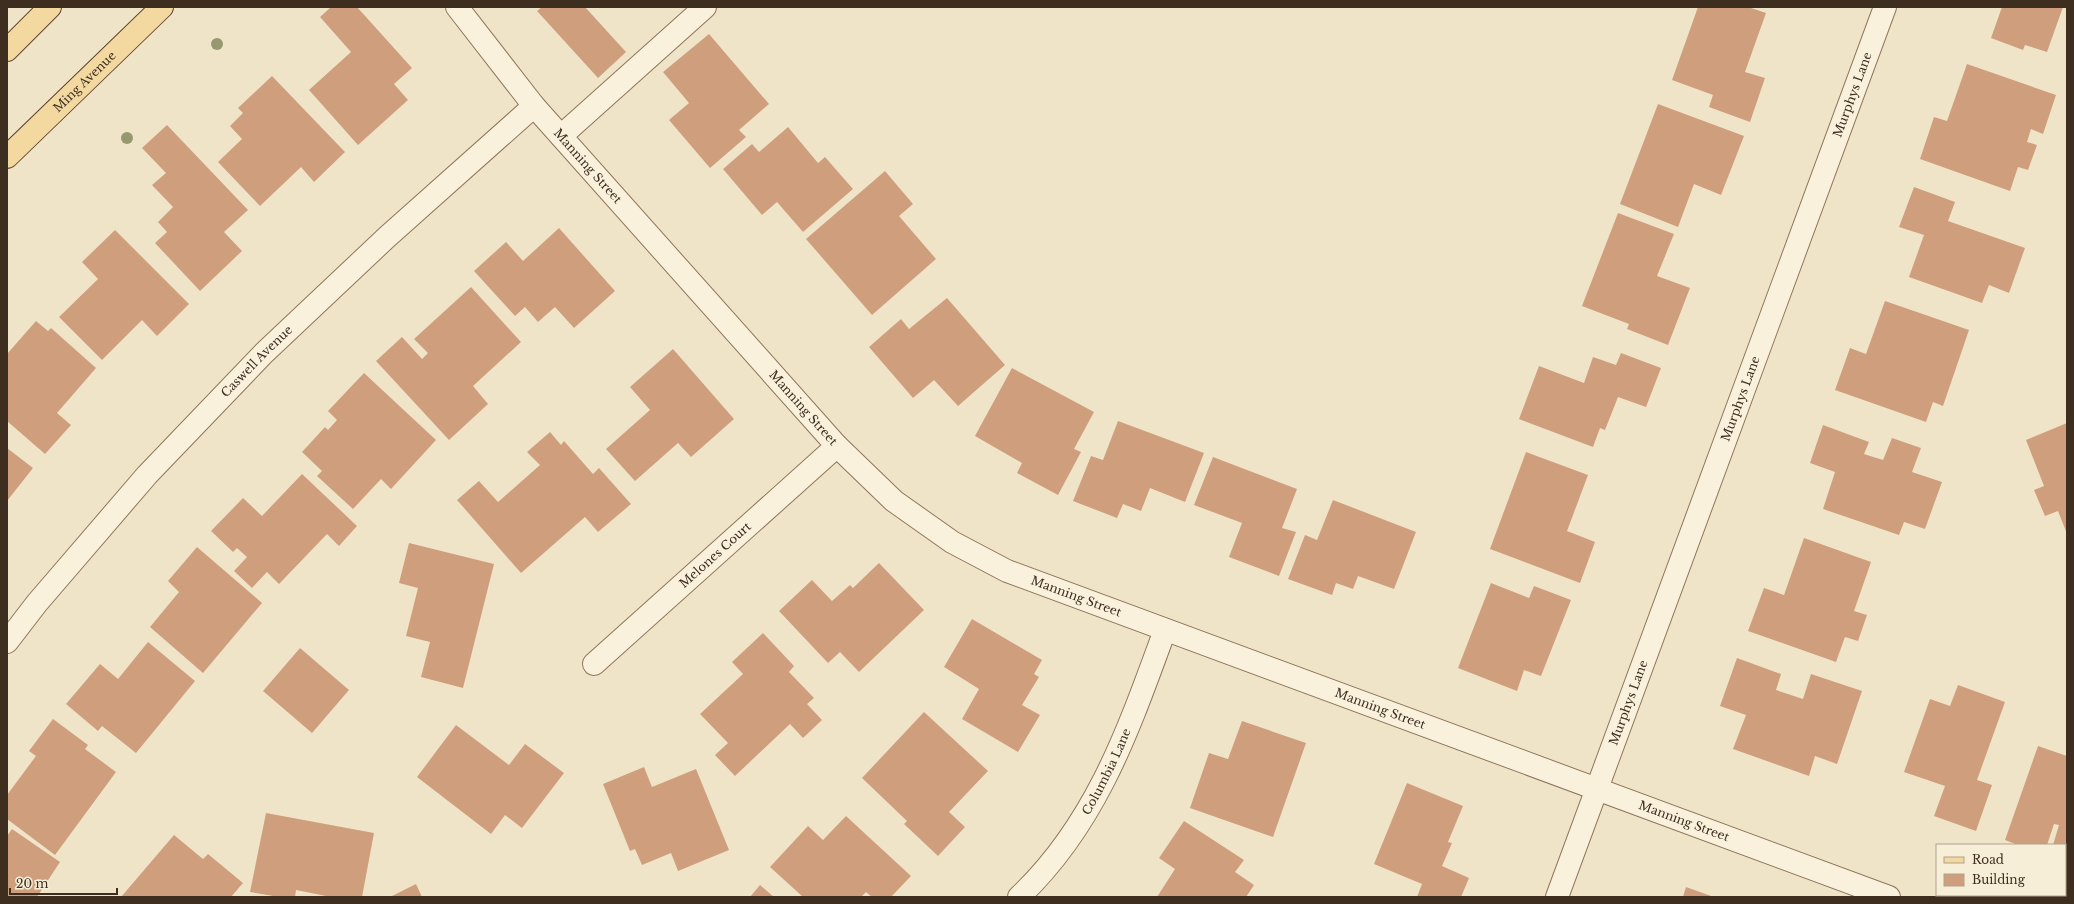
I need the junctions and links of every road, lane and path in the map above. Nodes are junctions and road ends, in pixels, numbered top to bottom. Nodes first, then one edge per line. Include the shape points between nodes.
1 (50, 7) edge
2 (162, 7) edge
3 (457, 7) edge
4 (705, 7) edge
5 (1885, 7) edge
6 (7, 50) edge
7 (534, 106) junction
8 (561, 136) junction
9 (7, 157) edge
10 (837, 446) junction
11 (1164, 630) junction
12 (7, 642) edge
13 (594, 664) dead end
14 (1597, 790) junction
15 (1019, 897) edge
16 (1557, 897) edge
17 (1888, 897) edge

1 - 6 main road
2 - 9 main road, Ming Avenue
3 - 7 street, Manning Street
4 - 8 street
5 - 14 street, Murphys Lane
7 - 8 street, Manning Street
7 - 12 street, Caswell Avenue via 387,237 264,353 147,475 37,603
8 - 10 street, Manning Street
10 - 11 street, Manning Street via 894,501 952,542 1007,571
10 - 13 street, Melones Court
11 - 14 street, Manning Street
11 - 15 street, Columbia Lane via 1110,770 1076,830 1034,883
14 - 16 street, Murphys Lane
14 - 17 street, Manning Street

